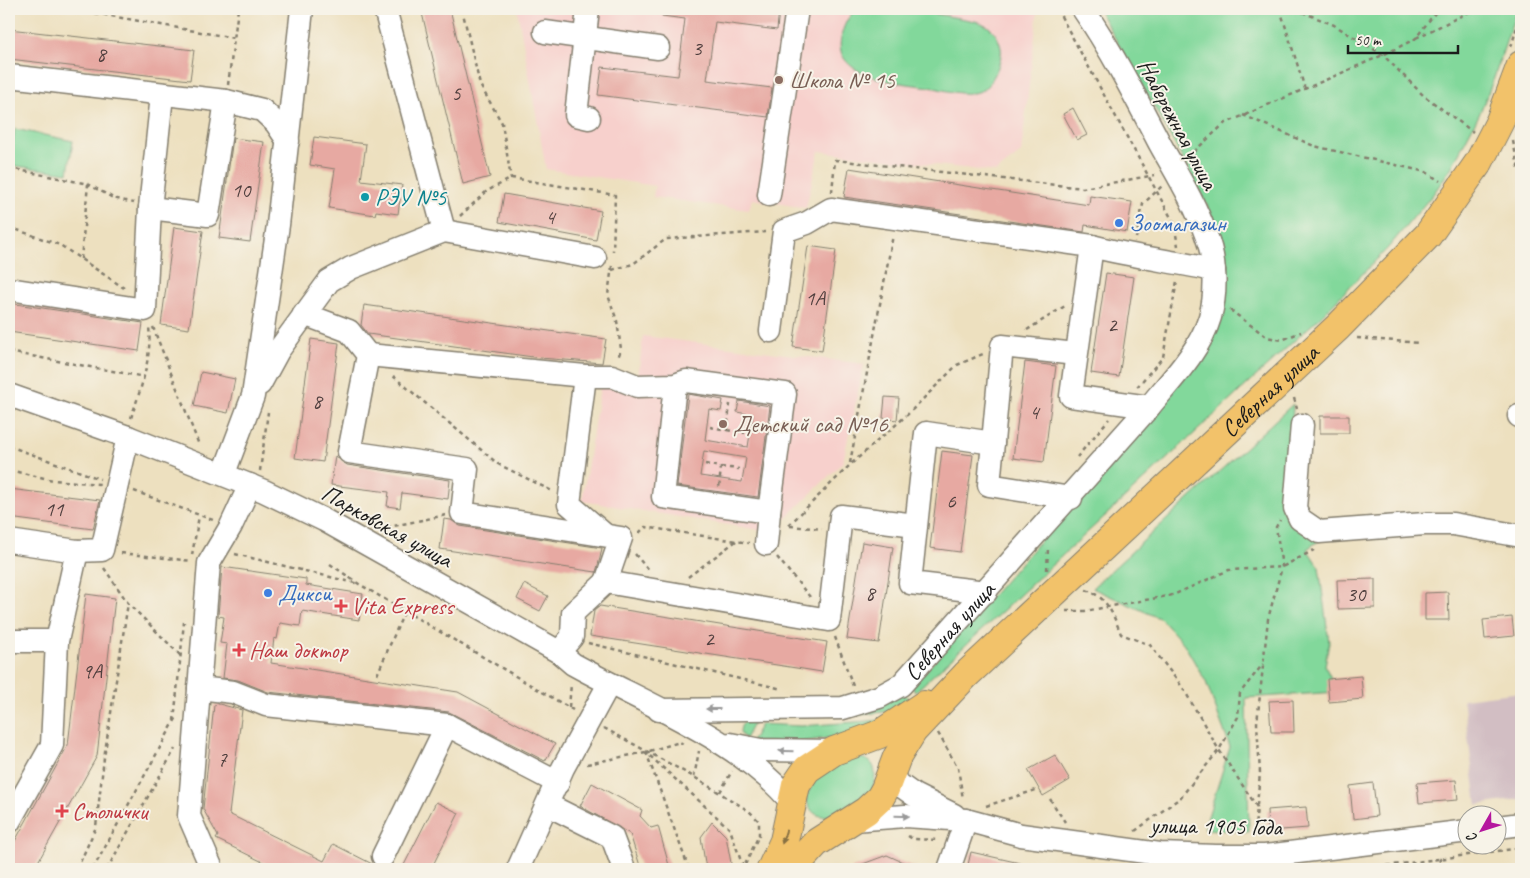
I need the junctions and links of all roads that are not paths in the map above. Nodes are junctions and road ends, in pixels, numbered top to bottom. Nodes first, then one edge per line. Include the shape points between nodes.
1 (302, 9) edge
2 (386, 9) edge
3 (588, 9) edge
4 (797, 9) edge
5 (1083, 9) edge
6 (545, 32) dead end
7 (584, 37) junction
8 (658, 48) dead end
9 (1515, 58) edge
10 (9, 76) edge
11 (162, 95) junction
12 (226, 101) junction
13 (589, 118) dead end
14 (288, 140) junction
15 (769, 196) dead end
16 (150, 208) junction
17 (444, 231) junction
18 (1092, 246) junction
19 (603, 264) road end
20 (1214, 270) junction
21 (9, 289) edge
22 (304, 314) junction
23 (772, 331) dead end
24 (1076, 354) junction
25 (368, 355) junction
26 (585, 376) junction
27 (675, 384) junction
28 (9, 395) edge
29 (253, 396) junction
30 (1149, 408) junction
31 (1302, 425) dead end
32 (128, 437) junction
33 (993, 443) junction
34 (227, 465) junction
35 (257, 480) junction
36 (1071, 498) junction
37 (769, 512) junction
38 (916, 525) junction
39 (1521, 536) edge
40 (614, 537) junction
41 (9, 541) edge
42 (766, 544) road end
43 (77, 551) junction
44 (606, 582) junction
45 (986, 592) junction
46 (9, 641) edge
47 (57, 641) junction
48 (565, 644) junction
49 (966, 675) junction
50 (199, 682) junction
51 (609, 684) junction
52 (762, 709) junction
53 (659, 710) junction
54 (447, 725) junction
55 (721, 742) junction
56 (907, 743) junction
57 (745, 747) junction
58 (839, 749) junction
59 (561, 775) junction
60 (890, 778) junction
61 (914, 795) junction
62 (793, 804) junction
63 (548, 805) junction
64 (961, 811) junction
65 (9, 822) edge
66 (848, 823) junction
67 (1521, 824) edge
68 (1508, 826) edge
69 (1458, 832) edge
70 (383, 856) dead end
71 (1261, 856) edge
72 (212, 869) edge
73 (518, 869) edge
74 (624, 869) edge
75 (771, 869) edge
76 (792, 869) edge
77 (949, 869) edge

1 - 14 street
2 - 17 street
3 - 7 street
4 - 15 street
5 - 20 street, Набережная улица via 1097,28 1174,170 1206,235
6 - 7 street
7 - 8 street
7 - 13 street via 576,115
9 - 49 main road, Северная улица via 1500,121 1479,162 1428,235 1338,327
10 - 11 street
11 - 12 street
11 - 16 street
12 - 14 street via 262,110
12 - 16 street via 208,215
14 - 29 street
16 - 21 street via 145,310
17 - 19 street
17 - 22 street via 351,268 329,281
18 - 20 street via 1133,257 1180,262
18 - 23 street via 831,209 807,223 784,231
18 - 24 street
20 - 30 street, Северная улица via 1209,318 1198,343
22 - 25 street via 349,331
22 - 29 street via 278,351
24 - 30 street via 1071,396
24 - 33 street via 1002,346
25 - 26 street
25 - 40 street via 349,452 467,469 462,513
26 - 27 street via 612,376 637,386
26 - 40 street via 569,504
27 - 37 street via 663,497
27 - 37 street via 686,381 784,394
28 - 32 street, Парковская улица
29 - 34 street
30 - 36 street, Северная улица
31 - 39 street via 1295,508 1300,519 1320,532 1454,524
32 - 34 street, Парковская улица
32 - 43 street via 102,550
33 - 36 street via 989,485
33 - 38 street via 926,433
34 - 35 street, Парковская улица
35 - 48 street, Парковская улица via 324,520
35 - 50 street via 209,563
36 - 45 street, Северная улица
37 - 42 street
38 - 44 street via 842,516 829,620
38 - 45 street via 910,583
40 - 44 street
41 - 43 street
43 - 47 street
44 - 48 street via 573,613
45 - 52 street, Северная улица via 901,685 880,697 843,708
46 - 47 street
47 - 65 street via 52,745
48 - 51 street, Парковская улица via 573,664
49 - 56 main road, Северная улица via 913,731
49 - 58 main road, Северная улица via 896,725
50 - 54 street via 266,705
50 - 72 street via 189,816
51 - 53 street, Парковская улица
51 - 59 street
52 -> 53 street, Северная улица
52 - 57 street via 741,715 731,727 736,742
53 - 55 street, Парковская улица
54 - 59 street
54 - 70 street
55 - 57 street, Парковская улица
55 - 62 street, Парковская улица via 766,775
56 - 60 main road, Северная улица via 897,757
56 - 61 street via 902,767
58 -> 57 street, Парковская улица via 761,750
58 - 60 main road via 855,746 871,752
58 - 62 main road, Северная улица via 821,759 800,778 793,792
59 - 63 street
60 - 61 street, улица 1905 Года
60 - 66 main road, Северная улица via 880,798
61 - 64 street, улица 1905 Года
62 - 66 main road via 812,823 828,828
62 -> 75 main road, Северная улица via 784,841
63 - 73 street
63 - 74 street via 612,837
66 -> 64 street, улица 1905 Года
64 - 71 street, улица 1905 Года via 1021,835 1160,854
64 - 77 street
66 - 76 main road, Северная улица via 816,843
67 - 68 street
69 - 71 street, улица 1905 Года

